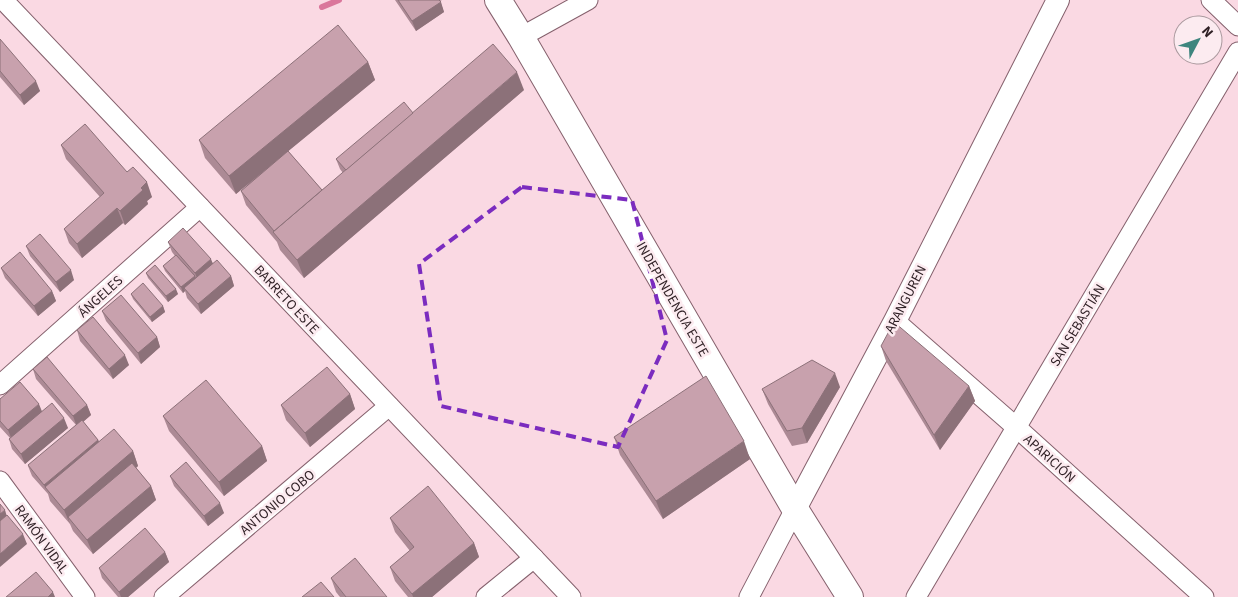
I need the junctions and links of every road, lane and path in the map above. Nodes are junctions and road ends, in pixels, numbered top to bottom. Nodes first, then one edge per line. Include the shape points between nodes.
1 (498, 0) edge
2 (588, 0) edge
3 (1058, 0) edge
4 (1211, 0) edge
5 (6, 4) edge
6 (1238, 26) edge
7 (521, 37) junction
8 (1238, 52) edge
9 (200, 207) junction
10 (894, 321) junction
11 (0, 385) edge
12 (389, 406) junction
13 (1016, 427) junction
14 (0, 481) edge
15 (795, 509) junction
16 (534, 558) junction
17 (85, 597) edge
18 (164, 597) edge
19 (486, 597) edge
20 (571, 597) edge
21 (749, 597) edge
22 (850, 597) edge
23 (916, 597) edge
24 (1204, 597) edge

1 - 7 main road, INDEPENDENCIA ESTE
2 - 7 street
3 - 10 street, ARANGUREN
4 - 6 street
5 - 9 street, BARRETO ESTE
7 - 15 main road, INDEPENDENCIA ESTE
8 - 13 street, SAN SEBASTIÁN
9 - 11 street, ÁNGELES
9 - 12 street, BARRETO ESTE
10 - 13 street, APARICIÓN
10 - 15 street, ARANGUREN
12 - 16 street, BARRETO ESTE
12 - 18 street, ANTONIO COBO
13 - 23 street, SAN SEBASTIÁN
13 - 24 street, APARICIÓN
14 - 17 street, RAMÓN VIDAL
15 - 21 street, ARANGUREN
15 - 22 main road, INDEPENDENCIA ESTE
16 - 19 street
16 - 20 street, BARRETO ESTE

